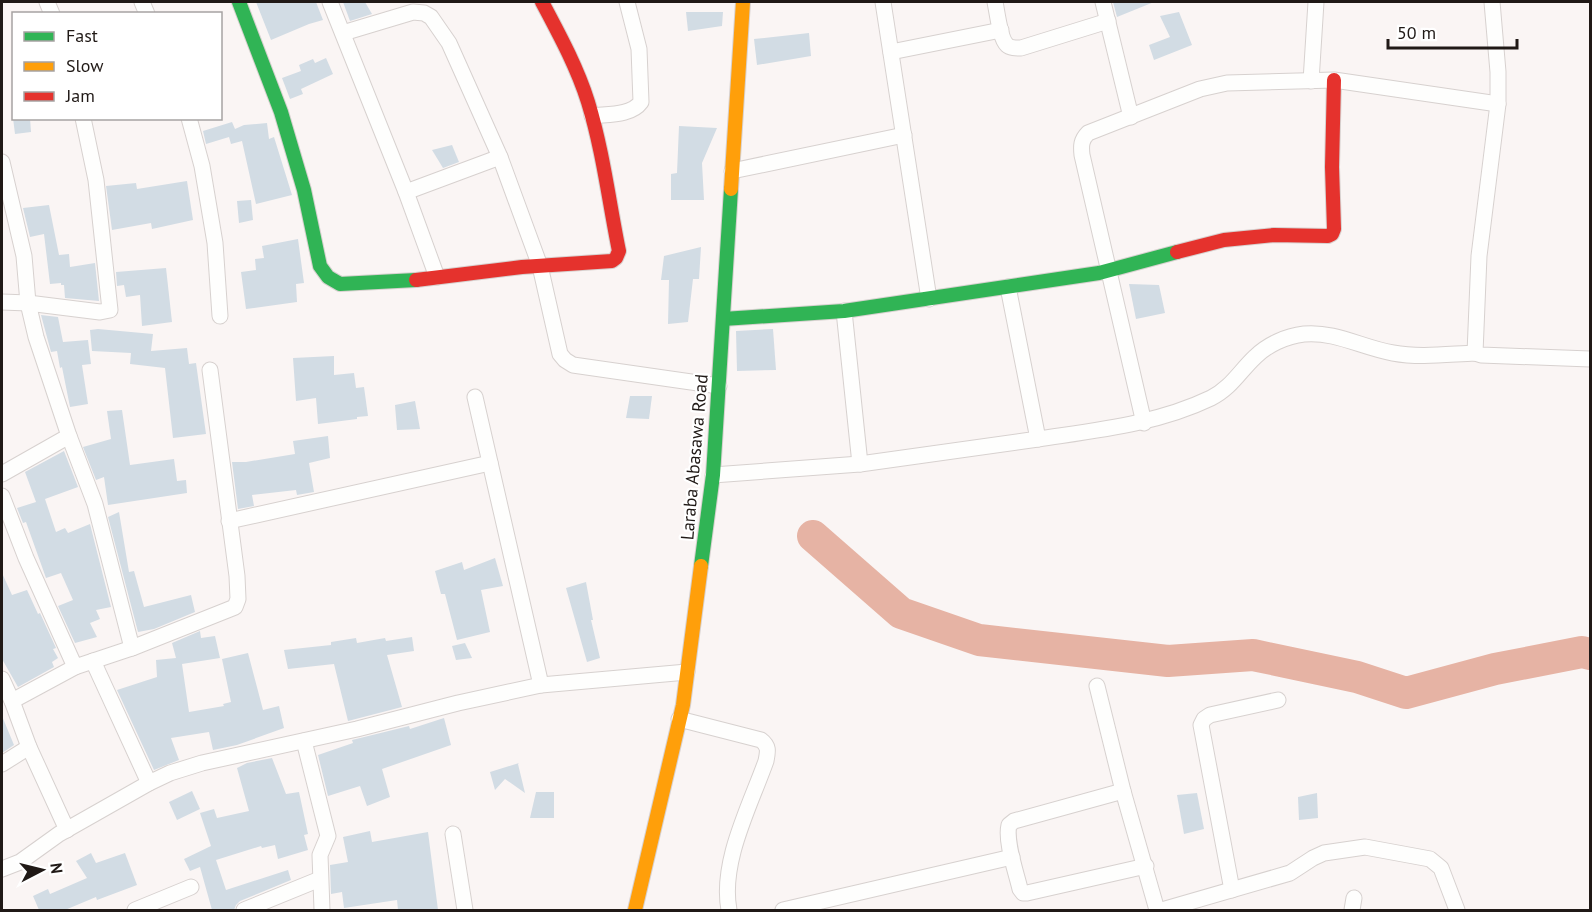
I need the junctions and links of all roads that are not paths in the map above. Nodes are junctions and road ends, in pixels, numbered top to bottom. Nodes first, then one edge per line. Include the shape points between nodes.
1 (239, 2) edge
2 (330, 2) edge
3 (542, 2) edge
4 (627, 2) edge
5 (743, 2) edge
6 (883, 2) edge
7 (995, 2) edge
8 (1103, 2) edge
9 (1316, 2) edge
10 (1492, 2) edge
11 (1108, 21) junction
12 (1001, 30) junction
13 (342, 33) junction
14 (891, 52) junction
15 (1334, 80) junction
16 (1311, 81) junction
17 (1498, 104) junction
18 (591, 116) junction
19 (1131, 117) junction
20 (83, 120) edge
21 (190, 120) edge
22 (904, 135) junction
23 (500, 157) junction
24 (2, 162) edge
25 (732, 171) junction
26 (406, 192) junction
27 (540, 266) junction
28 (1109, 270) junction
29 (437, 277) junction
30 (1008, 287) junction
31 (930, 299) junction
32 (2, 302) edge
33 (28, 303) junction
34 (844, 311) junction
35 (220, 316) dead end
36 (723, 318) junction
37 (1475, 353) junction
38 (1590, 359) edge
39 (210, 370) dead end
40 (719, 386) junction
41 (475, 397) dead end
42 (1144, 423) junction
43 (69, 436) junction
44 (1038, 439) junction
45 (490, 463) junction
46 (860, 464) junction
47 (2, 474) edge
48 (713, 475) junction
49 (2, 496) edge
50 (230, 521) junction
51 (132, 648) junction
52 (93, 661) junction
53 (75, 667) junction
54 (687, 672) junction
55 (2, 678) edge
56 (541, 685) junction
57 (1097, 686) dead end
58 (1278, 700) dead end
59 (12, 701) junction
60 (679, 719) junction
61 (304, 741) junction
62 (28, 747) junction
63 (2, 764) edge
64 (149, 783) junction
65 (1123, 791) junction
66 (67, 830) junction
67 (453, 834) dead end
68 (1012, 856) junction
69 (1146, 866) junction
70 (2, 869) edge
71 (320, 879) junction
72 (191, 887) dead end
73 (1232, 890) junction
74 (135, 910) edge
75 (244, 910) edge
76 (322, 910) edge
77 (465, 910) edge
78 (635, 910) edge
79 (729, 910) edge
80 (783, 910) edge
81 (1159, 910) edge
82 (1457, 910) edge

1 - 29 street via 284,123 304,190 320,266 340,284
2 - 13 street
3 - 18 street via 565,46
4 - 18 street via 639,49 641,102 631,111
5 - 25 street, Laraba Abasawa Road
6 - 14 street
7 - 12 street
8 - 11 street
9 - 16 street
10 - 17 street
11 - 12 street via 1021,48 1007,46
11 - 19 street
12 - 14 street
13 - 23 street via 413,12 431,17 449,43
13 - 26 street
14 - 22 street
15 - 16 street
15 - 17 street
15 - 28 street via 1332,234 1224,240
16 - 19 street via 1227,83 1200,89
17 - 37 street via 1479,256
18 - 27 street via 619,251 612,261
19 - 28 street via 1088,133 1081,144
20 - 33 street via 96,180 110,309 100,312
21 - 35 street via 215,243
22 - 25 street
22 - 31 street
23 - 26 street
23 - 27 street
24 - 33 street via 24,256
25 - 36 street, Laraba Abasawa Road
26 - 29 street
27 - 29 street
27 - 40 street via 560,354 565,360 573,365
28 - 30 street
28 - 42 street
30 - 31 street
30 - 44 street
31 - 34 street
32 - 33 street
33 - 43 street
34 - 36 street
34 - 46 street
36 - 40 street, Laraba Abasawa Road
37 - 38 street
37 - 42 street via 1392,353 1332,335 1304,334 1276,342 1212,397
39 - 50 street
40 - 48 street, Laraba Abasawa Road
41 - 45 street
42 - 44 street
43 - 47 street
43 - 51 street via 95,504
44 - 46 street
45 - 50 street
45 - 56 street
46 - 48 street
48 - 54 street, Laraba Abasawa Road
49 - 53 street
50 - 51 street via 237,576 236,607
51 - 52 street
52 - 53 street
52 - 64 street
53 - 59 street
54 - 56 street
54 - 60 street, Laraba Abasawa Road
55 - 59 street
56 - 61 street
57 - 65 street
58 - 73 street via 1210,715 1201,725
59 - 62 street
60 - 78 street, Laraba Abasawa Road
60 - 79 street via 761,740 768,749 727,875
61 - 64 street via 202,763
61 - 71 street via 328,836 320,855
62 - 63 street
62 - 66 street
64 - 66 street
65 - 68 street via 1014,821 1008,829
65 - 69 street
66 - 70 street via 20,862
67 - 77 street
68 - 69 street via 1023,893
68 - 80 street
69 - 81 street
71 - 75 street
71 - 76 street
72 - 74 street
73 - 81 street
73 - 82 street via 1290,873 1324,853 1365,847 1430,859 1442,868

